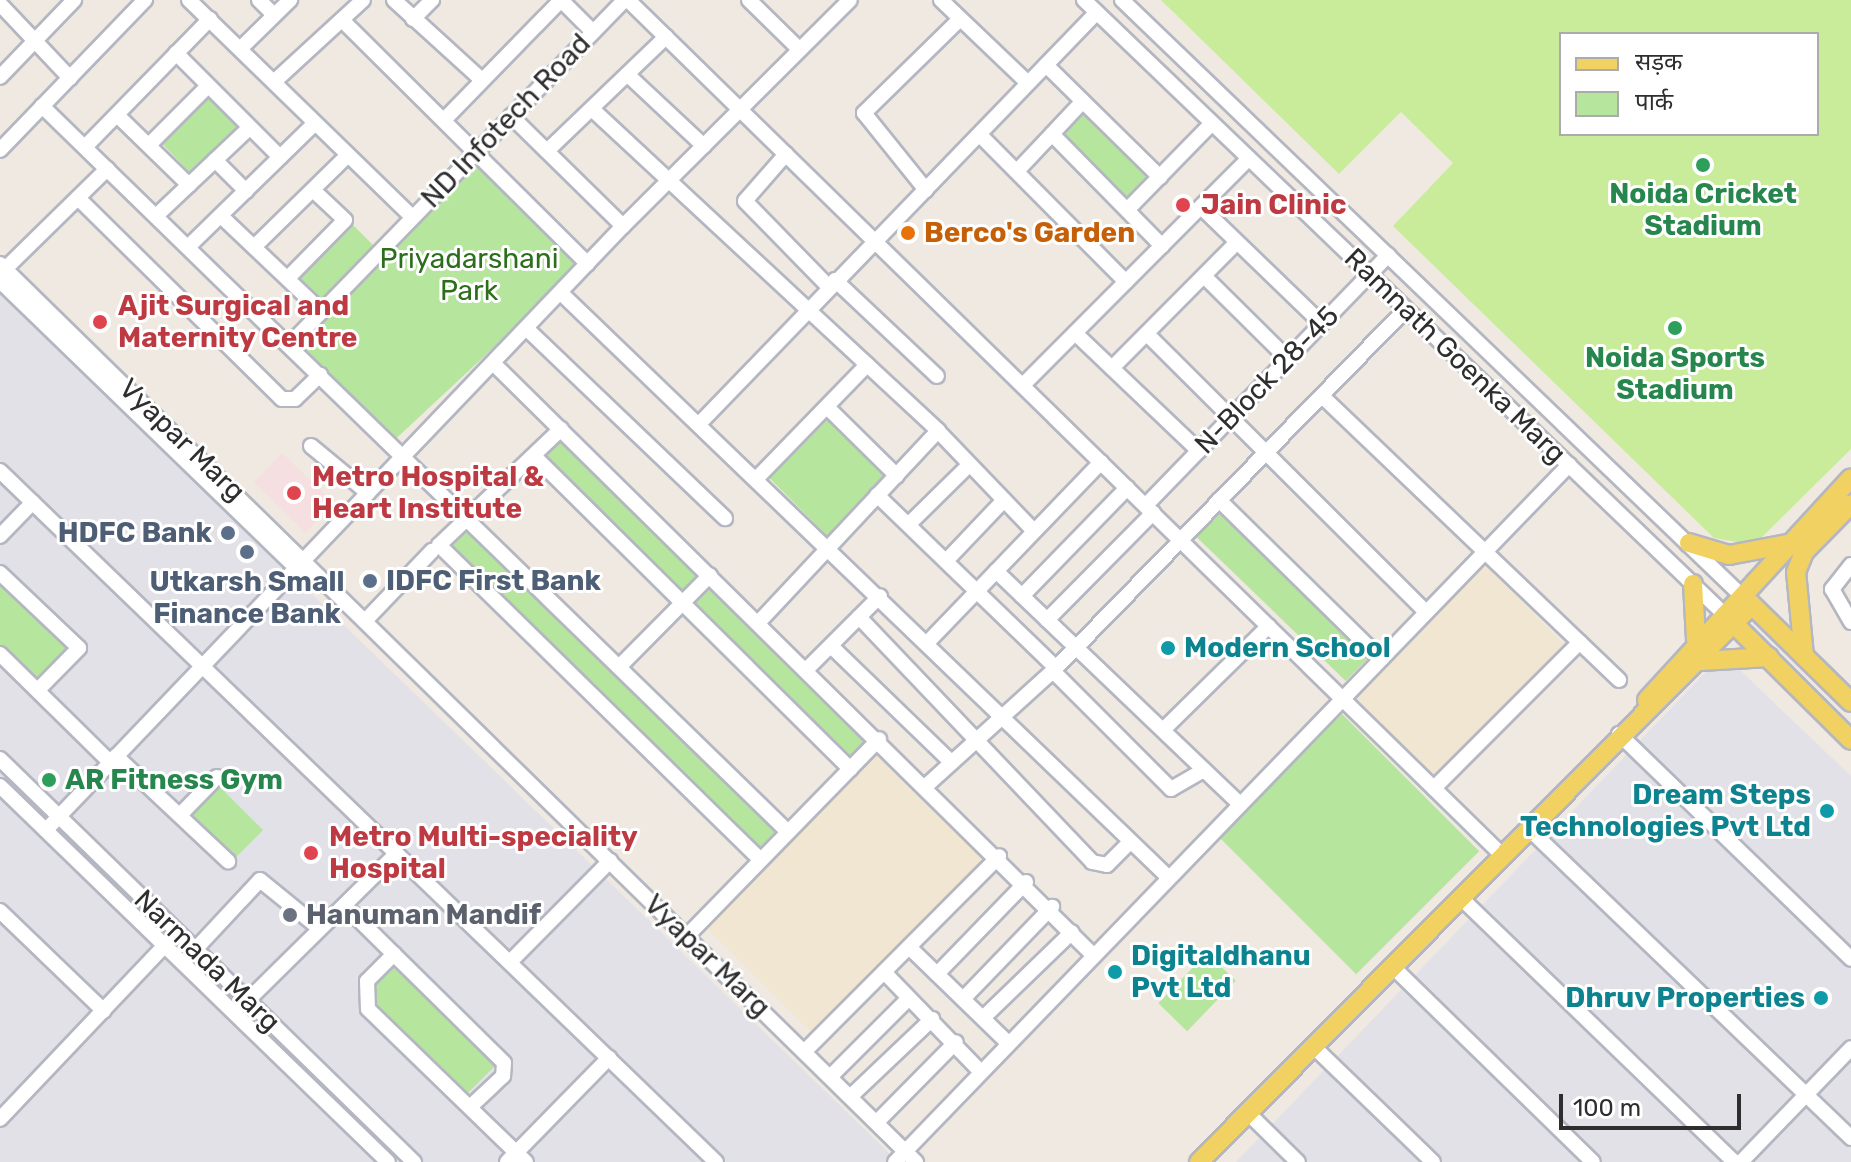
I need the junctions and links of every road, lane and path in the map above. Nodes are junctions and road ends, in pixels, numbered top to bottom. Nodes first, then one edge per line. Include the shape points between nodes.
1 (145, 0) edge
2 (189, 0) edge
3 (259, 0) edge
4 (290, 0) edge
5 (363, 0) edge
6 (394, 0) edge
7 (432, 0) edge
8 (561, 0) edge
9 (626, 0) edge
10 (749, 0) edge
11 (850, 0) edge
12 (941, 0) edge
13 (1084, 0) edge
14 (1122, 0) edge
15 (67, 2) edge
16 (2, 11) edge
17 (1097, 12) junction
18 (274, 15) junction
19 (210, 19) junction
20 (413, 19) junction
21 (960, 19) junction
22 (342, 20) junction
23 (593, 32) junction
24 (666, 37) junction
25 (34, 40) junction
26 (241, 48) junction
27 (800, 50) junction
28 (176, 53) junction
29 (1046, 65) junction
30 (628, 75) junction
31 (0, 77) edge
32 (70, 78) junction
33 (276, 80) junction
34 (482, 80) junction
35 (1028, 83) junction
36 (208, 86) junction
37 (1083, 101) junction
38 (42, 106) junction
39 (592, 109) junction
40 (742, 110) junction
41 (118, 116) junction
42 (511, 116) junction
43 (445, 119) junction
44 (315, 123) junction
45 (1212, 123) junction
46 (249, 128) junction
47 (1052, 134) junction
48 (980, 135) junction
49 (150, 144) junction
50 (704, 146) junction
51 (85, 147) junction
52 (0, 150) edge
53 (478, 150) junction
54 (547, 151) junction
55 (786, 154) junction
56 (347, 156) junction
57 (280, 157) junction
58 (1249, 158) junction
59 (215, 160) junction
60 (107, 169) junction
61 (1019, 169) junction
62 (1160, 177) junction
63 (669, 179) junction
64 (189, 185) junction
65 (313, 190) junction
66 (926, 190) junction
67 (246, 191) junction
68 (78, 198) junction
69 (1130, 207) junction
70 (1201, 207) junction
71 (156, 216) junction
72 (221, 216) junction
73 (412, 217) junction
74 (623, 226) junction
75 (874, 240) junction
76 (1237, 242) junction
77 (255, 246) junction
78 (1162, 246) junction
79 (188, 247) junction
80 (1388, 255) junction
81 (588, 264) junction
82 (2, 271) edge
83 (1370, 274) junction
84 (1204, 276) junction
85 (288, 278) junction
86 (1126, 282) junction
87 (832, 284) junction
88 (562, 294) junction
89 (1406, 309) junction
90 (808, 310) junction
91 (321, 311) junction
92 (1322, 324) junction
93 (527, 329) junction
94 (1075, 333) junction
95 (1147, 334) junction
96 (289, 345) junction
97 (1288, 359) junction
98 (493, 363) junction
99 (867, 365) junction
100 (1112, 368) junction
101 (320, 375) junction
102 (937, 376) dead end
103 (1023, 385) junction
104 (1322, 396) junction
105 (827, 407) junction
106 (1232, 416) junction
107 (700, 423) junction
108 (561, 429) junction
109 (938, 431) junction
110 (311, 446) dead end
111 (1199, 451) junction
112 (1268, 451) junction
113 (405, 455) junction
114 (534, 456) junction
115 (1101, 462) junction
116 (969, 465) junction
117 (1569, 465) junction
118 (0, 471) edge
119 (897, 476) junction
120 (757, 478) junction
121 (1851, 478) edge
122 (1127, 488) junction
123 (368, 493) junction
124 (877, 495) junction
125 (1004, 500) junction
126 (1219, 500) junction
127 (33, 502) junction
128 (1851, 504) edge
129 (1150, 509) junction
130 (725, 518) dead end
131 (470, 521) junction
132 (909, 524) junction
133 (1033, 530) junction
134 (0, 536) edge
135 (1180, 539) junction
136 (1689, 543) junction
137 (1788, 544) junction
138 (829, 548) junction
139 (432, 551) dead end
140 (1485, 552) junction
141 (299, 561) junction
142 (946, 561) junction
143 (1851, 565) edge
144 (996, 571) junction
145 (0, 573) edge
146 (710, 575) junction
147 (1693, 584) junction
148 (978, 590) junction
149 (880, 596) junction
150 (1022, 596) junction
151 (1746, 599) junction
152 (683, 603) junction
153 (1426, 612) junction
154 (859, 617) junction
155 (1728, 618) junction
156 (1047, 620) junction
157 (365, 621) junction
158 (759, 622) junction
159 (1851, 622) edge
160 (1269, 626) junction
161 (1696, 640) junction
162 (1580, 642) junction
163 (927, 643) junction
164 (831, 646) junction
165 (1076, 647) junction
166 (0, 654) edge
167 (1804, 656) junction
168 (1769, 657) junction
169 (1381, 659) junction
170 (1699, 662) junction
171 (201, 664) junction
172 (619, 667) junction
173 (807, 669) junction
174 (1054, 670) junction
175 (1619, 680) dead end
176 (38, 690) junction
177 (1342, 698) junction
178 (1851, 702) edge
179 (1000, 719) junction
180 (1163, 730) junction
181 (1623, 731) junction
182 (980, 738) junction
183 (879, 739) junction
184 (1851, 740) edge
185 (0, 759) edge
186 (113, 759) junction
187 (952, 763) junction
188 (850, 769) junction
189 (1204, 770) junction
190 (217, 777) dead end
191 (926, 786) junction
192 (1434, 788) junction
193 (3, 794) edge
194 (1240, 804) junction
195 (180, 815) junction
196 (59, 817) junction
197 (1528, 828) junction
198 (46, 830) junction
199 (788, 832) junction
200 (1130, 842) junction
201 (397, 853) junction
202 (1502, 855) junction
203 (999, 856) junction
204 (761, 860) junction
205 (228, 861) dead end
206 (610, 861) junction
207 (1169, 878) junction
208 (1026, 882) junction
209 (1461, 898) junction
210 (345, 906) junction
211 (1052, 907) junction
212 (0, 911) edge
213 (320, 929) junction
214 (177, 932) junction
215 (1072, 932) junction
216 (687, 936) junction
217 (165, 945) junction
218 (909, 947) junction
219 (195, 949) junction
220 (1091, 953) junction
221 (394, 954) junction
222 (1851, 959) edge
223 (511, 961) junction
224 (183, 963) junction
225 (1393, 967) junction
226 (884, 972) junction
227 (937, 974) junction
228 (909, 998) junction
229 (964, 998) junction
230 (248, 1001) junction
231 (104, 1011) junction
232 (234, 1013) junction
233 (984, 1017) junction
234 (932, 1019) junction
235 (956, 1042) junction
236 (1007, 1042) junction
237 (1315, 1048) junction
238 (1851, 1048) edge
239 (805, 1051) junction
240 (609, 1058) junction
241 (981, 1072) junction
242 (831, 1076) junction
243 (1806, 1095) junction
244 (851, 1096) junction
245 (470, 1107) junction
246 (1250, 1115) junction
247 (0, 1119) edge
248 (877, 1122) junction
249 (1851, 1138) edge
250 (905, 1158) edge
251 (516, 1159) edge
252 (388, 1162) edge
253 (414, 1162) edge
254 (716, 1162) edge
255 (1199, 1162) edge
256 (1298, 1162) edge
257 (1433, 1162) edge
258 (1593, 1162) edge
259 (1734, 1162) edge
260 (1741, 1162) edge

1 - 32 street
2 - 19 street
3 - 18 street
4 - 18 street
5 - 22 street
6 - 20 street
7 - 20 street
8 - 23 street
8 - 34 street
9 - 23 street, ND Infotech Road
9 - 24 street
10 - 27 street
11 - 27 street
12 - 21 street
13 - 17 street, Ramnath Goenka Marg
14 - 80 street, Ramnath Goenka Marg
15 - 25 street
16 - 25 street
17 - 29 street
17 - 45 street, Ramnath Goenka Marg
18 - 26 street
19 - 26 street
19 - 28 street
20 - 34 street
21 - 35 street
21 - 66 street via 864,113
22 - 33 street
22 - 43 street
23 - 42 street, ND Infotech Road
24 - 30 street
24 - 40 street
25 - 31 street
25 - 32 street
26 - 33 street
27 - 40 street
28 - 36 street
28 - 41 street
29 - 35 street
29 - 37 street
30 - 39 street
30 - 50 street
32 - 38 street
33 - 44 street
34 - 43 street
35 - 48 street
36 - 46 street
36 - 49 street
37 - 47 street
37 - 62 street
38 - 51 street
38 - 52 street
39 - 54 street
39 - 63 street
40 - 50 street
40 - 55 street
41 - 49 street
41 - 51 street
42 - 53 street, ND Infotech Road
42 - 54 street
43 - 53 street
44 - 56 street
44 - 57 street
45 - 58 street, Ramnath Goenka Marg
45 - 62 street
46 - 57 street
46 - 59 street
47 - 61 street
47 - 69 street
48 - 61 street
48 - 66 street
49 - 64 street
50 - 63 street
51 - 60 street
53 - 73 street, ND Infotech Road
53 - 81 street
54 - 74 street
55 - 75 street
55 - 87 street via 745,201
56 - 65 street
56 - 73 street
57 - 67 street
58 - 70 street
58 - 83 street, Ramnath Goenka Marg
59 - 64 street
59 - 67 street
60 - 68 street
60 - 71 street
61 - 86 street
62 - 69 street
63 - 74 street
63 - 90 street
64 - 71 street
65 - 77 street
65 - 85 street via 345,220
66 - 75 street
67 - 72 street
68 - 82 street
68 - 101 street via 282,399 295,399
69 - 78 street
70 - 76 street
70 - 78 street
71 - 79 street
72 - 77 street
72 - 79 street
73 - 91 street, ND Infotech Road
74 - 81 street
75 - 87 street
75 - 103 street
76 - 84 street
76 - 92 street
77 - 85 street
78 - 86 street
79 - 96 street
80 - 83 street, N-Block 28-45
80 - 136 street, Ramnath Goenka Marg
81 - 88 street
82 - 141 street, Vyapar Marg
83 - 89 street, Ramnath Goenka Marg
83 - 92 street, N-Block 28-45
84 - 95 street
84 - 97 street
85 - 91 street
86 - 94 street
87 - 90 street
87 - 102 street
88 - 93 street
88 - 107 street
89 - 104 street
89 - 117 street, Ramnath Goenka Marg
90 - 99 street
90 - 107 street
91 - 96 street, ND Infotech Road
92 - 97 street, N-Block 28-45
93 - 98 street
93 - 130 street
94 - 100 street
94 - 103 street
95 - 100 street
95 - 106 street
96 - 101 street
97 - 106 street, N-Block 28-45
98 - 108 street
98 - 113 street
99 - 105 street
99 - 109 street
100 - 111 street
101 - 113 street
103 - 115 street
104 - 112 street
104 - 140 street
105 - 119 street
105 - 120 street
106 - 111 street, N-Block 28-45
106 - 112 street
107 - 120 street
108 - 114 street
108 - 146 street
109 - 116 street
109 - 119 street
110 - 123 street
111 - 129 street, N-Block 28-45
112 - 126 street
112 - 153 street
113 - 123 street
113 - 131 street
114 - 131 street
114 - 152 street
115 - 122 street
115 - 133 street
116 - 125 street
116 - 132 street
117 - 140 street
117 - 147 street, Ramnath Goenka Marg
118 - 127 street
119 - 124 street
120 - 138 street
121 - 137 main road
122 - 129 street
122 - 150 street
123 - 141 street
124 - 132 street
124 - 138 street
125 - 133 street
125 - 142 street
126 - 135 street
126 - 169 street
127 - 134 street
127 - 171 street
128 - 167 main road via 1804,552 1796,572
129 - 135 street
129 - 156 street, N-Block 28-45
131 - 172 street
131 - 204 street via 439,545
132 - 142 street
133 - 144 street
135 - 160 street
135 - 165 street
136 - 137 main road via 1729,555
136 - 151 street, Ramnath Goenka Marg
137 - 151 main road
138 - 149 street
138 - 158 street
139 - 157 street
140 - 153 street
140 - 162 street
141 - 157 street, Vyapar Marg
141 - 171 street
142 - 148 street
143 - 159 street via 1832,589
144 - 148 street
144 - 150 street
145 - 176 street via 79,648
146 - 152 street
146 - 158 street
147 - 155 street, Ramnath Goenka Marg
147 - 161 main road
148 - 163 street
148 - 174 street
149 - 154 street
149 - 163 street
150 - 156 street
151 - 155 main road
151 - 167 main road
152 - 172 street
152 - 188 street
153 - 169 street
154 - 164 street
154 - 182 street
155 - 161 main road
155 - 168 main road
155 - 170 main road
156 - 165 street
157 - 206 street, Vyapar Marg
158 - 173 street
160 - 177 street
160 - 180 street
161 - 181 main road
162 - 175 street
162 - 192 street
163 - 179 street
164 - 173 street
164 - 187 street
165 - 174 street
165 - 180 street
166 - 176 street
167 - 178 main road
168 - 170 main road
168 - 184 main road
169 - 177 street
170 - 181 main road
171 - 186 street
171 - 201 street
172 - 199 street
173 - 183 street
174 - 179 street
174 - 189 street via 1165,785 1177,789
176 - 186 street
177 - 192 street
177 - 194 street
179 - 182 street
179 - 200 street
180 - 189 street
181 - 197 main road
181 - 222 street
182 - 187 street
182 - 200 street via 1092,862 1107,865
183 - 188 street
183 - 191 street
185 - 196 street, Narmada Marg
186 - 195 street
186 - 196 street
187 - 191 street
188 - 199 street
189 - 194 street
190 - 195 street
191 - 203 street
192 - 202 street
193 - 198 street, Narmada Marg
194 - 207 street
195 - 205 street
196 - 198 street
196 - 214 street, Narmada Marg
197 - 202 main road
197 - 243 street
198 - 217 street, Narmada Marg
199 - 204 street
200 - 207 street
201 - 210 street
201 - 223 street
202 - 209 main road
203 - 208 street
203 - 218 street
204 - 216 street
206 - 216 street, Vyapar Marg
206 - 223 street
207 - 220 street
208 - 211 street
208 - 227 street
209 - 225 main road
209 - 259 street
210 - 213 street
210 - 221 street
211 - 215 street
211 - 229 street
212 - 231 street
213 - 219 street via 260,880
213 - 230 street
214 - 217 street
214 - 219 street, Narmada Marg
215 - 220 street
215 - 233 street
216 - 239 street, Vyapar Marg
217 - 224 street, Narmada Marg
217 - 231 street
218 - 226 street
218 - 227 street
219 - 224 street
219 - 230 street, Narmada Marg
220 - 236 street
221 - 245 street via 367,981 363,1002
221 - 245 street via 504,1063 503,1076
223 - 240 street
224 - 232 street, Narmada Marg
225 - 237 main road
225 - 258 street
226 - 228 street
226 - 239 street
227 - 229 street
228 - 234 street
228 - 242 street
229 - 233 street
230 - 232 street
230 - 253 street, Narmada Marg
231 - 247 street
232 - 252 street, Narmada Marg
233 - 236 street
234 - 235 street
234 - 244 street
235 - 241 street
235 - 248 street
236 - 241 street
237 - 246 main road
237 - 257 street
238 - 243 street
239 - 242 street, Vyapar Marg
240 - 251 street
240 - 254 street
241 - 250 street
242 - 244 street, Vyapar Marg
243 - 249 street
243 - 260 street
244 - 248 street, Vyapar Marg
245 - 251 street
246 - 255 main road
246 - 256 street
248 - 250 street, Vyapar Marg

